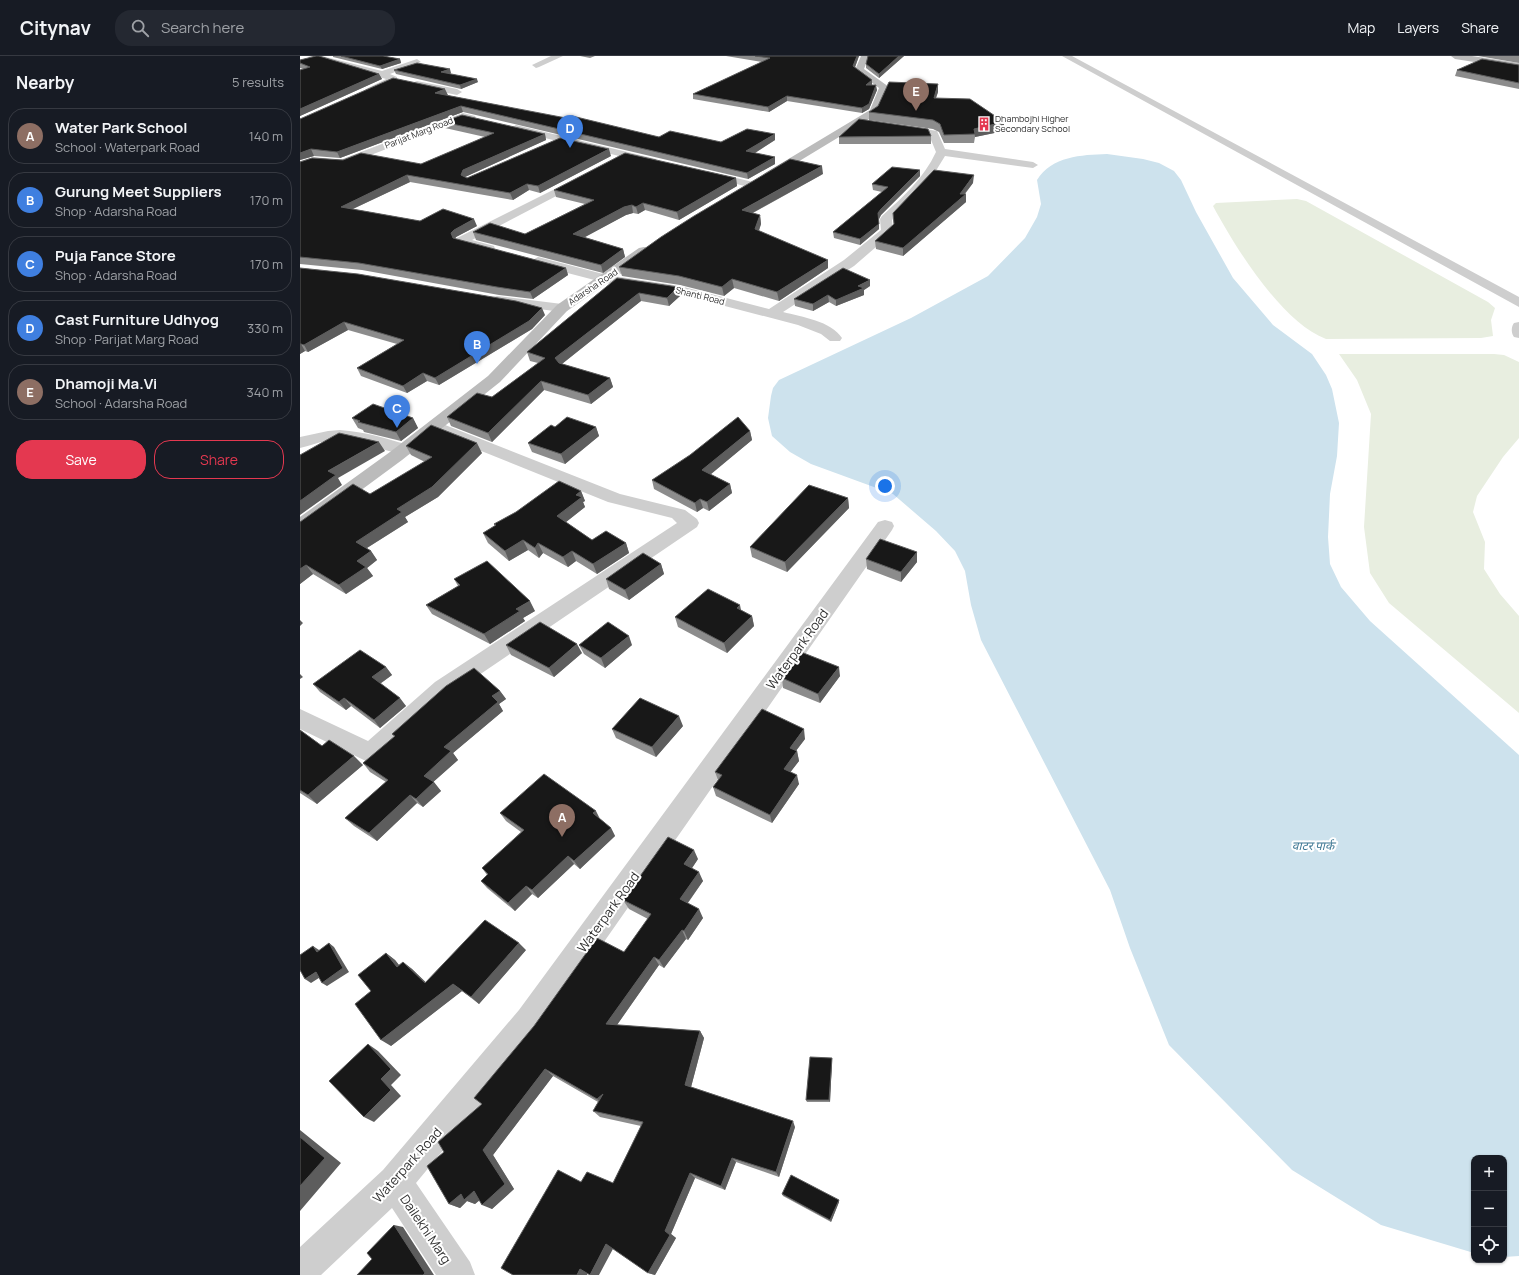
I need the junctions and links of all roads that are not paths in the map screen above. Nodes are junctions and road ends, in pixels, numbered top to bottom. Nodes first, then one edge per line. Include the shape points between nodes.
1 (312, 56) edge
2 (559, 56) edge
3 (865, 56) edge
4 (1066, 56) edge
5 (1455, 56) edge
6 (416, 62) edge
7 (536, 65) dead end
8 (1519, 66) edge
9 (382, 74) junction
10 (402, 81) junction
11 (457, 92) edge
12 (358, 96) edge
13 (484, 121) edge
14 (858, 122) junction
15 (873, 124) edge
16 (505, 126) edge
17 (888, 126) edge
18 (562, 139) junction
19 (548, 146) edge
20 (941, 152) junction
21 (626, 154) junction
22 (664, 164) edge
23 (300, 165) edge
24 (606, 165) edge
25 (1033, 165) dead end
26 (695, 171) edge
27 (594, 172) edge
28 (749, 184) junction
29 (736, 192) edge
30 (657, 241) edge
31 (499, 251) edge
32 (522, 257) edge
33 (606, 279) junction
34 (483, 298) edge
35 (1519, 303) edge
36 (562, 308) junction
37 (771, 314) junction
38 (1519, 326) edge
39 (1519, 334) edge
40 (835, 338) dead end
41 (435, 426) junction
42 (300, 443) edge
43 (404, 450) junction
44 (300, 526) edge
45 (885, 526) dead end
46 (300, 718) edge
47 (395, 1182) junction
48 (300, 1271) edge
49 (457, 1275) edge

1 - 9 street
2 - 7 street
3 - 14 main road via 859,70 884,87 874,112
4 - 35 street
5 - 8 main road
6 - 9 street
9 - 10 street
10 - 11 street
10 - 12 street
13 - 23 street, Parijat Marg Road via 462,116 341,163 314,160
14 - 15 street
14 - 28 main road via 769,175
16 - 18 street
17 - 20 street via 933,133
18 - 19 street
18 - 21 street
20 - 25 street
20 - 37 street via 938,160 909,198 886,219 887,231 849,263
21 - 22 street
21 - 24 street
26 - 28 street
27 - 31 street via 461,241
28 - 29 main road
30 - 33 main road, Adarsha Road
32 - 33 street, Shanti Road
33 - 36 main road, Adarsha Road
33 - 37 street, Shanti Road via 680,290
34 - 36 street
36 - 41 main road, Adarsha Road via 494,379
37 - 40 street, Shanti Road via 804,322 826,331
38 - 39 street
41 - 43 main road, Adarsha Road
41 - 46 street via 614,498 678,514 690,523 443,688 370,753
42 - 43 street via 340,434 359,435
43 - 44 main road, Adarsha Road
45 - 47 street, Waterpark Road via 530,1021
47 - 48 street, Waterpark Road
47 - 49 street, Dailekhi Marg

